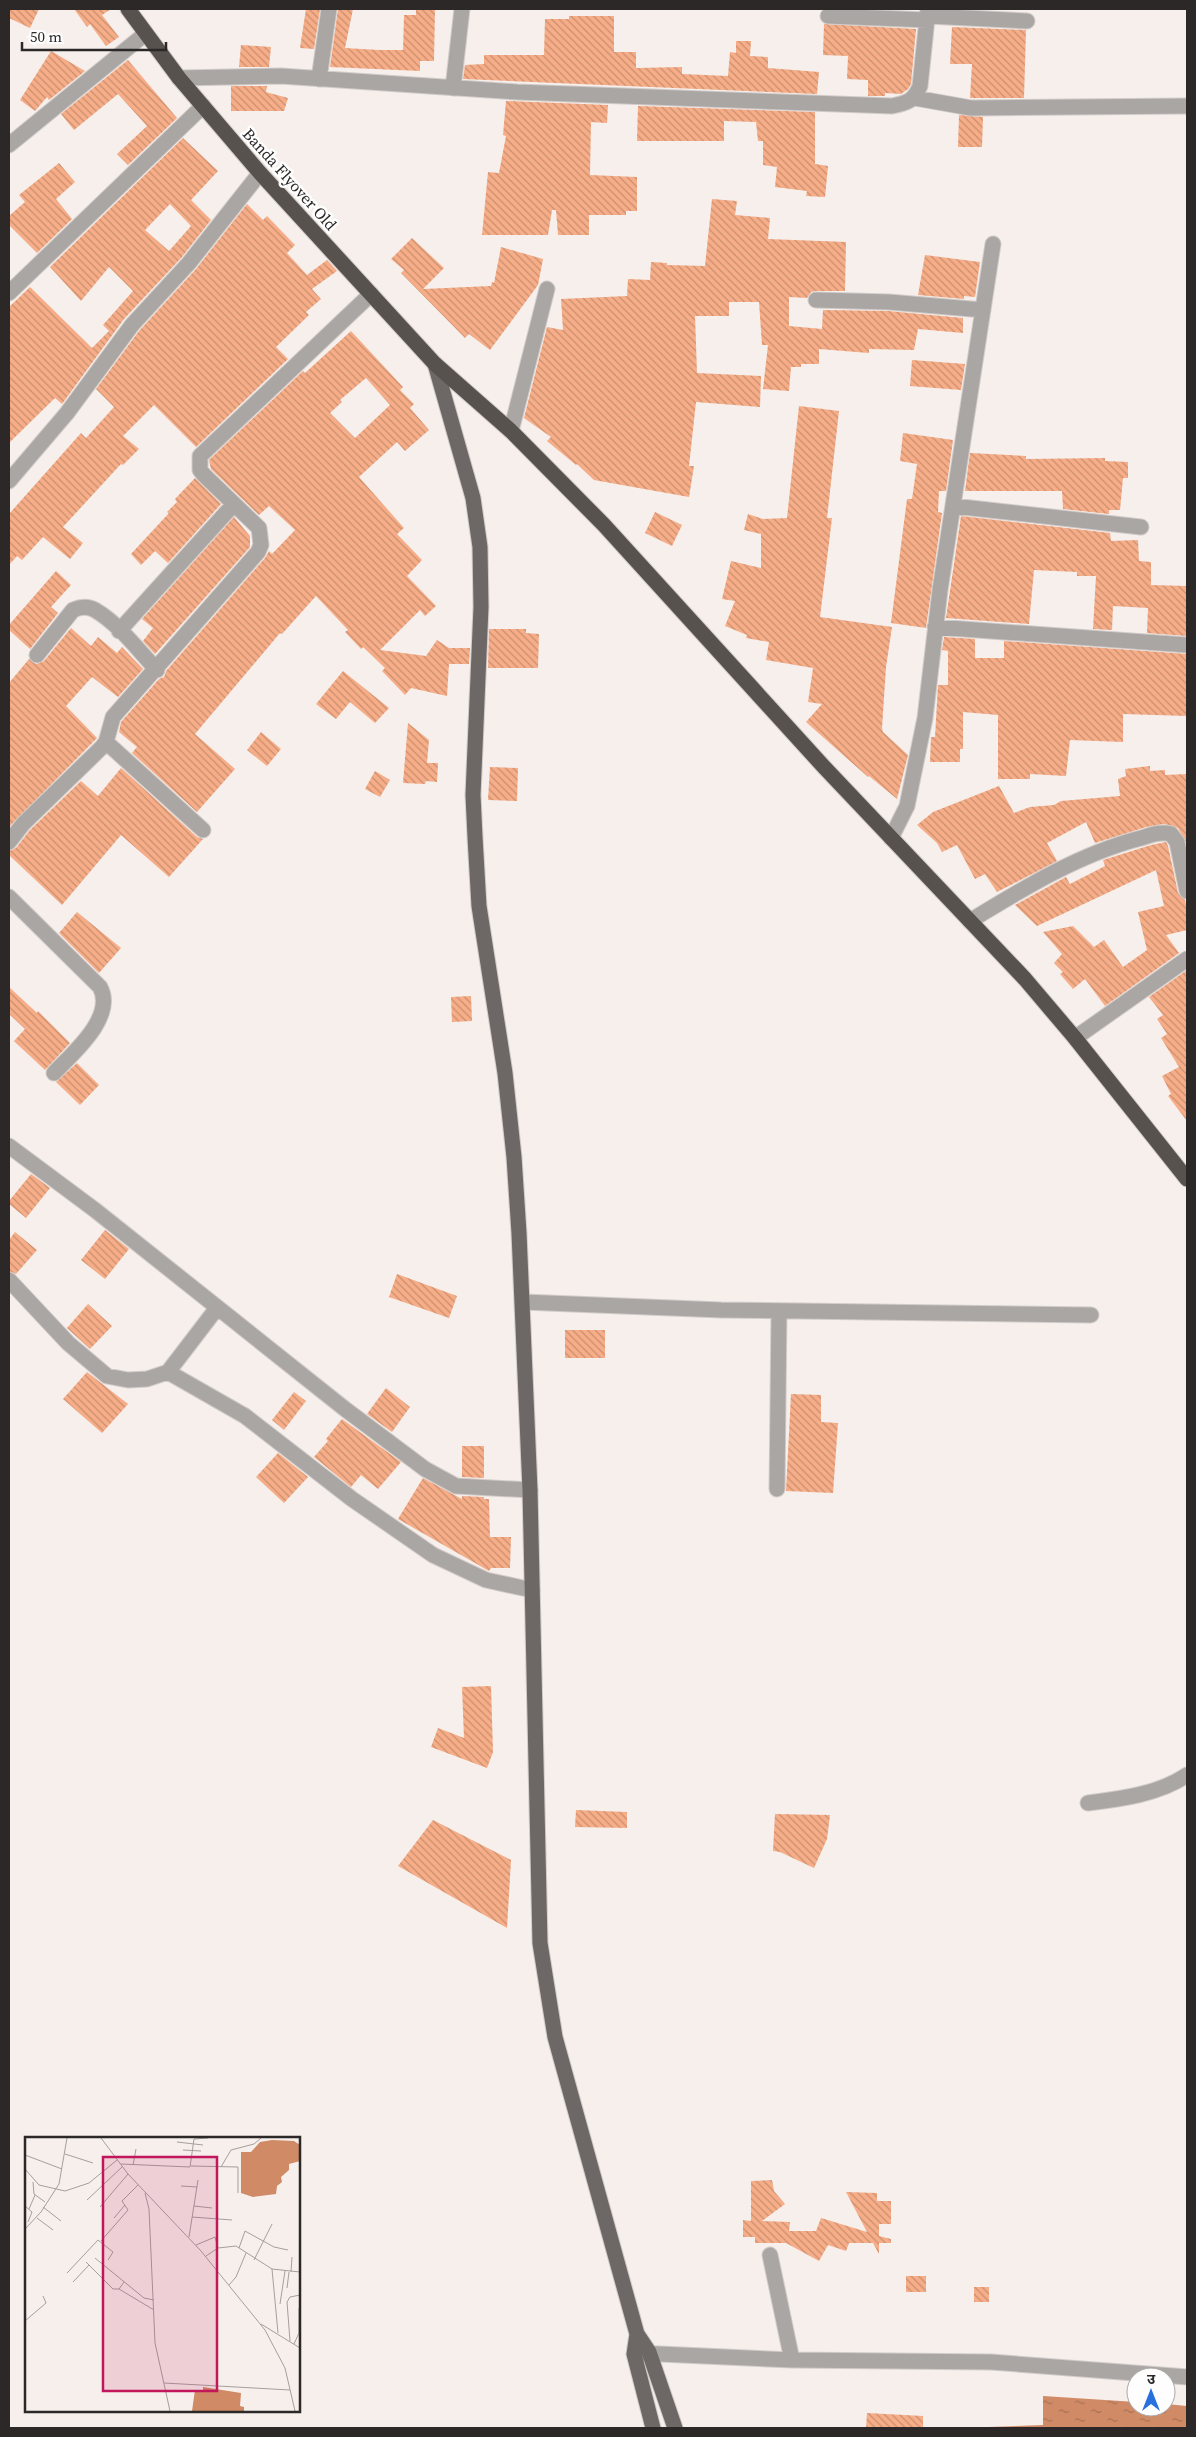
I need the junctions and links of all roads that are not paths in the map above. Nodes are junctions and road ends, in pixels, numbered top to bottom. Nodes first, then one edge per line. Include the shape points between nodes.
1 (128, 9) edge
2 (329, 9) edge
3 (462, 9) edge
4 (928, 15) edge
5 (828, 16) dead end
6 (1026, 21) dead end
7 (145, 34) junction
8 (179, 78) junction
9 (319, 79) junction
10 (453, 88) junction
11 (915, 98) junction
12 (203, 106) junction
13 (1187, 106) edge
14 (9, 145) edge
15 (260, 173) junction
16 (992, 244) dead end
17 (547, 288) dead end
18 (9, 293) edge
19 (371, 294) junction
20 (816, 300) dead end
21 (983, 310) junction
22 (435, 364) junction
23 (510, 432) junction
24 (9, 481) edge
25 (234, 504) junction
26 (953, 506) junction
27 (1141, 527) dead end
28 (935, 626) junction
29 (119, 631) junction
30 (1187, 646) edge
31 (37, 656) dead end
32 (157, 670) junction
33 (106, 742) junction
34 (203, 830) dead end
35 (891, 838) junction
36 (9, 842) edge
37 (1187, 891) edge
38 (9, 897) edge
39 (970, 921) junction
40 (1187, 959) edge
41 (1075, 1038) junction
42 (54, 1073) dead end
43 (9, 1146) edge
44 (1187, 1179) edge
45 (9, 1280) edge
46 (523, 1302) junction
47 (217, 1308) junction
48 (778, 1311) junction
49 (1091, 1315) dead end
50 (168, 1372) junction
51 (777, 1489) dead end
52 (530, 1490) junction
53 (532, 1590) junction
54 (1187, 1775) edge
55 (1088, 1803) dead end
56 (770, 2256) dead end
57 (642, 2353) junction
58 (792, 2360) junction
59 (1187, 2377) edge
60 (653, 2428) edge
61 (675, 2428) edge

1 - 7 highway, Banda Flyover Old
2 - 9 street
3 - 10 street
4 - 5 street
4 - 6 street
4 - 11 street via 920,86
7 - 8 highway, Banda Flyover Old
7 - 14 street
8 - 9 street via 281,76
8 - 12 highway, Banda Flyover Old
9 - 10 street
10 - 11 street via 892,106 906,104
11 - 13 street via 971,108
12 - 15 highway, Banda Flyover Old
12 - 18 street
15 - 19 highway, Banda Flyover Old
15 - 24 street via 189,263 132,325 67,413
16 - 21 street
17 - 23 street
19 - 22 highway, Banda Flyover Old
19 - 25 street via 200,456 200,470
20 - 21 street
21 - 26 street
22 - 23 highway, Banda Flyover Old
22 - 46 main road via 473,498 480,547 481,607 473,795 478,906 507,1092
23 - 35 highway, Banda Flyover Old via 604,525
25 - 29 street
25 - 32 street via 259,528 261,545 258,552
26 - 27 street
26 - 28 street
28 - 30 street
28 - 35 street via 925,718 907,806
29 - 31 street via 94,609 81,607 73,610
29 - 32 street
32 - 33 street via 113,717
33 - 34 street
33 - 36 street via 22,824
35 - 39 highway, Banda Flyover Old
37 - 39 street via 1176,842 1171,834 1160,833 1129,841 1065,866
38 - 42 street via 100,986 103,993 97,1024 91,1036
39 - 41 highway, Banda Flyover Old
40 - 41 street
41 - 44 highway, Banda Flyover Old
43 - 47 street
45 - 50 street via 68,1343 107,1376 147,1379
46 - 48 street
46 - 52 main road
47 - 50 street
47 - 52 street via 345,1409 444,1480 456,1486
48 - 49 street
48 - 51 street
50 - 53 street via 246,1416 352,1499 433,1555 486,1580
52 - 53 main road
53 - 57 main road via 538,1896 546,1988 566,2080
54 - 55 street via 1129,1798
56 - 58 street
57 - 58 street
57 - 60 main road
57 - 61 main road
58 - 59 street via 991,2362

